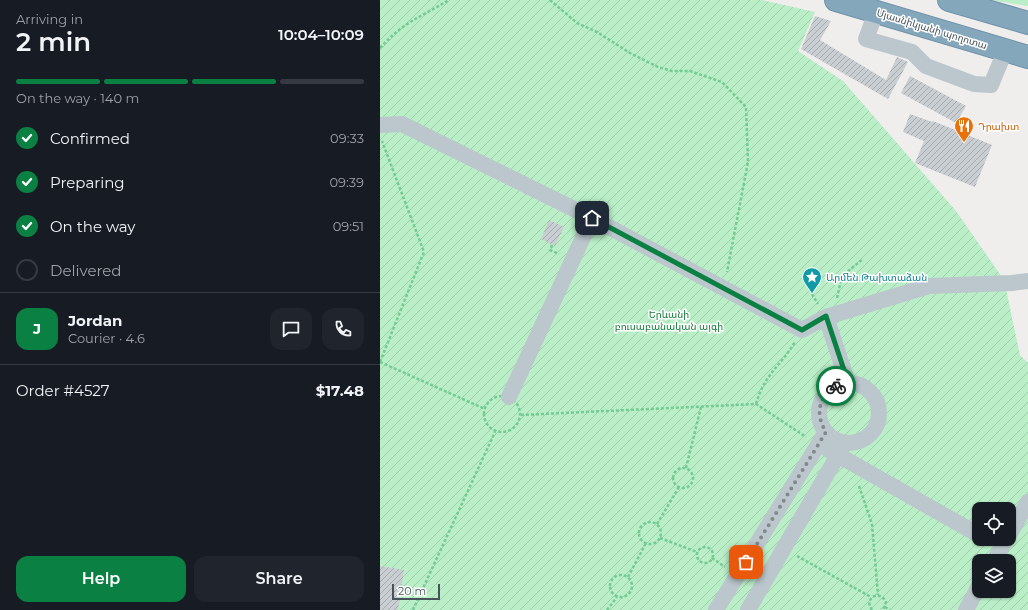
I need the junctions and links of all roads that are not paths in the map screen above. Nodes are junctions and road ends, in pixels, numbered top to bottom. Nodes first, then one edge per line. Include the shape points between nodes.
1 (836, 0) edge
2 (949, 0) edge
3 (876, 12) junction
4 (1006, 17) junction
5 (1028, 18) edge
6 (1028, 23) edge
7 (1005, 51) junction
8 (1028, 57) edge
9 (380, 125) edge
10 (592, 218) junction
11 (1028, 281) edge
12 (977, 284) junction
13 (1028, 291) edge
14 (830, 315) junction
15 (848, 382) junction
16 (509, 397) road end
17 (822, 438) junction
18 (845, 453) junction
19 (1028, 502) edge
20 (1016, 523) edge
21 (972, 531) edge
22 (972, 598) edge
23 (716, 610) edge
24 (748, 610) edge
25 (966, 610) edge

1 - 3 highway, Մյասնիկյանի պողոտա
2 - 4 highway
3 - 7 highway, Մյասնիկյանի պողոտա
3 - 7 lane via 866,39 912,52 926,66 974,84 991,85
4 - 5 lane
4 - 6 highway
7 - 8 highway, Մյասնիկյանի պողոտա
9 - 10 lane via 402,124
10 - 14 lane via 802,330
10 - 16 lane
11 - 12 lane
12 - 13 lane
12 - 14 lane via 929,286
14 - 15 lane
15 - 17 lane via 828,391 821,400 819,411
15 - 18 lane via 860,385 870,392 877,402 879,414 876,426 868,436
17 - 18 lane via 834,440
17 - 23 lane
18 - 21 lane
18 - 24 lane
19 - 20 lane
22 - 25 lane

